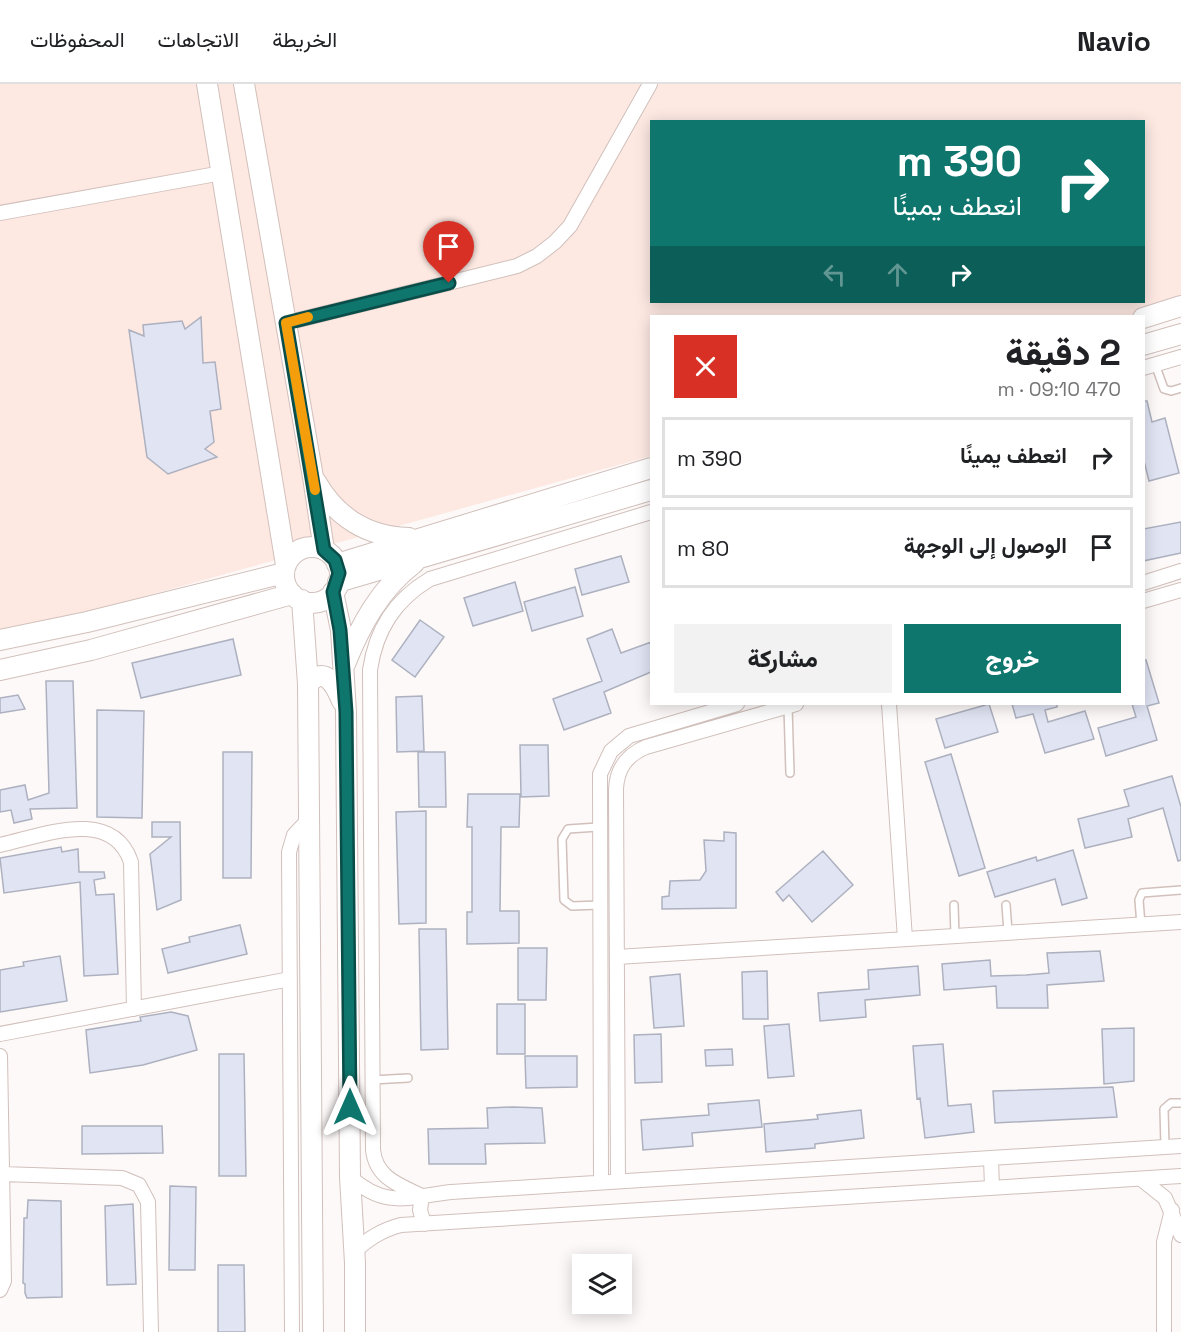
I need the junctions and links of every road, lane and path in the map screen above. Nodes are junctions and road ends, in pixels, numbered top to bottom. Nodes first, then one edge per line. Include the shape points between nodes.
1 (207, 84) edge
2 (244, 84) edge
3 (650, 84) edge
4 (222, 173) junction
5 (0, 213) edge
6 (1181, 306) edge
7 (1145, 317) edge
8 (286, 323) junction
9 (1181, 334) edge
10 (1145, 344) edge
11 (1181, 357) edge
12 (1149, 366) edge
13 (1181, 388) edge
14 (650, 468) edge
15 (314, 477) junction
16 (650, 490) edge
17 (650, 512) edge
18 (530, 515) junction
19 (427, 537) junction
20 (324, 550) junction
21 (420, 558) junction
22 (285, 569) junction
23 (1181, 571) edge
24 (336, 579) junction
25 (1145, 582) edge
26 (1181, 590) edge
27 (297, 597) junction
28 (1145, 600) edge
29 (87, 622) junction
30 (0, 640) edge
31 (91, 650) junction
32 (0, 669) edge
33 (344, 669) junction
34 (308, 684) junction
35 (733, 705) edge
36 (792, 705) edge
37 (889, 705) edge
38 (346, 712) junction
39 (790, 773) dead end
40 (309, 819) junction
41 (598, 827) junction
42 (0, 845) edge
43 (1181, 890) edge
44 (954, 904) dead end
45 (599, 905) junction
46 (1006, 905) dead end
47 (1181, 922) edge
48 (1141, 925) junction
49 (1008, 933) junction
50 (955, 936) junction
51 (905, 939) junction
52 (617, 957) junction
53 (290, 979) junction
54 (134, 1009) junction
55 (0, 1034) edge
56 (0, 1056) edge
57 (408, 1078) dead end
58 (372, 1080) junction
59 (1181, 1103) edge
60 (1181, 1146) edge
61 (1165, 1147) junction
62 (991, 1158) junction
63 (2, 1174) junction
64 (1181, 1176) edge
65 (350, 1177) junction
66 (1141, 1179) junction
67 (618, 1181) junction
68 (601, 1182) junction
69 (992, 1188) junction
70 (422, 1196) junction
71 (1172, 1210) junction
72 (424, 1224) junction
73 (1181, 1235) edge
74 (354, 1252) junction
75 (0, 1290) edge
76 (151, 1332) edge
77 (292, 1332) edge
78 (313, 1332) edge
79 (355, 1332) edge
80 (1164, 1332) edge

1 - 4 street
2 - 8 street
3 - 8 street via 570,226 537,256 495,272
4 - 5 street
4 - 22 street
6 - 7 street
8 - 15 street
9 - 10 street
11 - 12 street
12 - 13 lane via 1164,389
14 - 18 street
15 - 19 street via 336,510 369,531 407,538
15 - 20 street
16 - 18 street
17 - 58 street via 438,575 404,598 377,638 370,670
18 - 19 street
18 - 21 street
19 - 24 street
20 - 22 street via 301,549 292,555
20 - 24 street
21 - 24 street
21 - 33 street via 378,598 360,627
22 - 27 street via 286,584
22 - 29 street
23 - 25 street
24 - 27 street via 319,601
24 - 33 street
26 - 28 street
27 - 31 street
27 - 34 street
29 - 30 street
29 - 31 street
31 - 32 street
33 - 38 street
34 - 38 street via 316,677 332,679
34 - 40 street
35 - 41 street via 635,733 616,746 600,774
36 - 39 lane
36 - 52 street via 646,747 625,761 616,789
37 - 51 street
38 - 65 street
40 - 53 street via 294,836 289,852
40 - 78 street
41 - 45 street
41 - 45 lane via 568,829 562,839 566,903
42 - 54 street via 90,828 107,832 124,847 131,862
43 - 48 lane via 1142,893
44 - 50 lane
45 - 68 street
46 - 49 lane
47 - 48 street
48 - 49 street
49 - 50 street
50 - 51 street
51 - 52 street
52 - 67 street
53 - 54 street
53 - 77 street
54 - 55 street
56 - 63 street
57 - 58 lane
58 - 70 street via 376,1163 389,1180
59 - 61 lane via 1170,1103 1164,1109
60 - 61 street
61 - 62 street
62 - 67 street
62 - 69 street
63 - 75 street via 4,1281
63 - 76 street via 122,1178 139,1185 148,1202
64 - 66 street
65 - 70 street via 377,1196 393,1200
65 - 74 street
66 - 69 street
66 - 71 street via 1155,1188
67 - 68 street
68 - 70 street
69 - 72 street
70 - 72 street
71 - 73 street
71 - 80 street via 1164,1242
72 - 74 street via 383,1230
74 - 79 street

